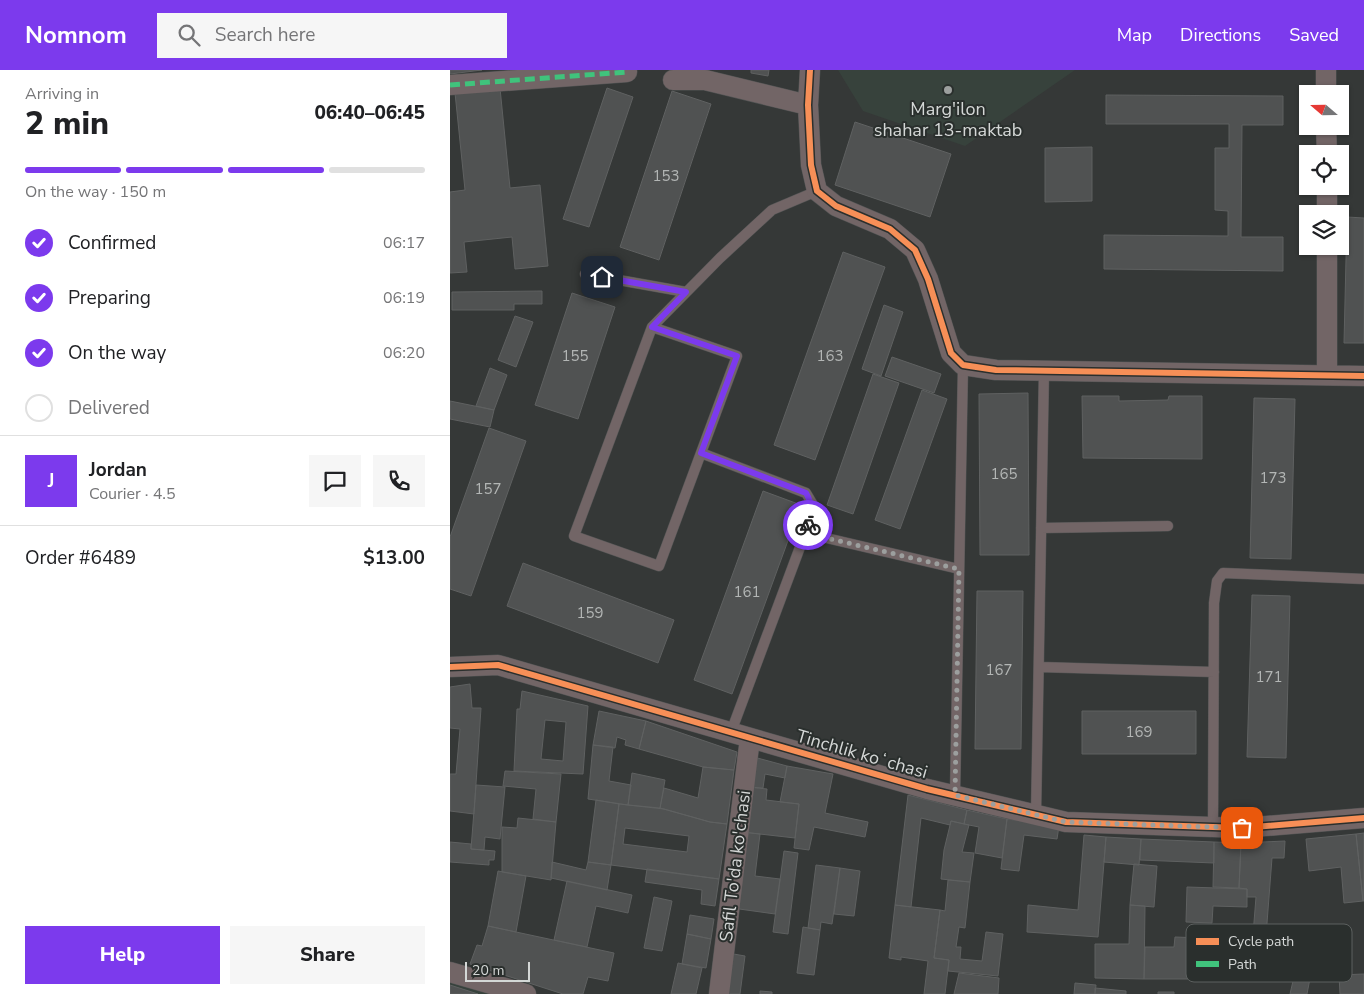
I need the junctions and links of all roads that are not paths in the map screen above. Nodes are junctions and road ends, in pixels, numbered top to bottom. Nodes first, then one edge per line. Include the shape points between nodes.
1 (810, 70) edge
2 (1326, 70) edge
3 (627, 72) dead end
4 (672, 80) dead end
5 (450, 85) edge
6 (1326, 85) edge
7 (808, 105) junction
8 (817, 191) junction
9 (1327, 255) edge
10 (585, 274) dead end
11 (686, 292) junction
12 (652, 327) junction
13 (963, 365) junction
14 (1044, 370) junction
15 (1328, 374) junction
16 (1364, 376) edge
17 (701, 453) junction
18 (1168, 526) dead end
19 (1041, 528) junction
20 (805, 533) junction
21 (959, 569) junction
22 (1364, 579) edge
23 (450, 667) edge
24 (1039, 667) junction
25 (1214, 672) junction
26 (740, 735) junction
27 (955, 795) junction
28 (1036, 815) junction
29 (1364, 818) edge
30 (1213, 827) junction
31 (450, 972) edge
32 (526, 994) edge
33 (719, 994) edge

1 - 7 street
2 - 6 street
3 - 5 street
4 - 7 street via 705,80
7 - 8 street via 811,165
8 - 11 lane via 772,210
8 - 13 street via 836,206 890,229 915,250 928,279 950,353
9 - 15 street
10 - 11 lane
11 - 12 lane
12 - 17 lane via 737,356
12 - 17 lane via 574,536 659,566
13 - 14 street via 996,370
13 - 21 lane
14 - 15 street
14 - 19 lane
15 - 16 street
17 - 20 lane via 806,493 812,503 812,515
18 - 19 lane
19 - 24 lane
20 - 21 lane
20 - 26 lane
21 - 27 lane
22 - 25 lane via 1223,573 1217,581 1214,603
23 - 26 street, Tinchlik koʻchasi via 498,665
24 - 25 lane
24 - 28 lane
25 - 30 lane
26 - 27 street, Tinchlik koʻchasi
26 - 33 street, Safil To'da ko'chasi
27 - 28 street, Tinchlik koʻchasi
28 - 30 street, Tinchlik koʻchasi via 1066,822
29 - 30 street, Tinchlik koʻchasi via 1242,828
31 - 32 street

